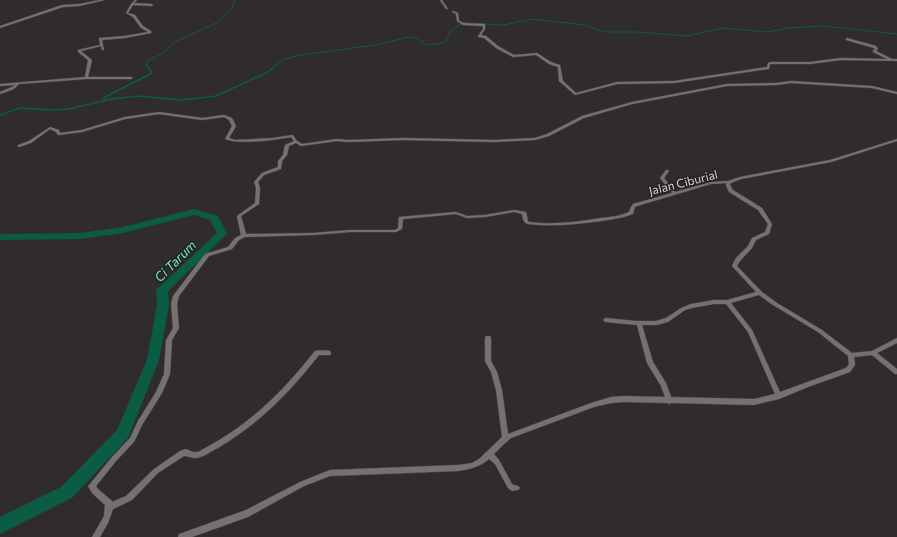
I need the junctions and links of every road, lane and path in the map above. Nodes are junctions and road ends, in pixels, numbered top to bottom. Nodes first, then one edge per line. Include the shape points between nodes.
1 (104, 0) edge
2 (136, 0) edge
3 (441, 0) edge
4 (132, 4) junction
5 (152, 5) dead end
6 (447, 8) dead end
7 (453, 12) dead end
8 (0, 27) edge
9 (847, 39) dead end
10 (847, 59) junction
11 (891, 60) junction
12 (897, 60) edge
13 (841, 62) dead end
14 (87, 78) junction
15 (131, 78) dead end
16 (18, 84) junction
17 (0, 85) edge
18 (897, 93) edge
19 (0, 94) edge
20 (897, 140) edge
21 (296, 142) junction
22 (19, 146) dead end
23 (667, 171) dead end
24 (729, 182) junction
25 (674, 194) junction
26 (244, 236) junction
27 (760, 293) junction
28 (727, 302) junction
29 (606, 320) dead end
30 (639, 323) junction
31 (488, 338) dead end
32 (897, 340) edge
33 (328, 353) dead end
34 (873, 353) junction
35 (851, 355) junction
36 (897, 372) edge
37 (779, 396) junction
38 (670, 401) junction
39 (505, 438) junction
40 (489, 454) junction
41 (516, 488) dead end
42 (110, 507) junction
43 (96, 537) edge
44 (182, 537) edge

1 - 8 street via 63,6
2 - 4 street
3 - 6 street
4 - 5 street
4 - 14 street via 127,13 134,16 150,32 100,39 102,47 78,52 90,60
7 - 10 street via 462,24 484,25 479,36 485,37 514,56 537,54 559,66 561,81 575,94 617,83 674,82 758,70 768,68 772,63 810,63
9 - 11 street via 874,47 877,49 874,51
10 - 11 street
10 - 13 street via 849,62
11 - 12 street
14 - 15 street
14 - 16 street
16 - 17 street
16 - 19 street
18 - 21 street via 872,87 797,82 727,85 632,103 583,117 535,139 338,140 303,145
20 - 24 street, Jalan Ciburial via 831,161
21 - 22 street via 292,136 232,141 227,139 234,126 231,119 225,116 202,118 159,113 125,118 82,131 59,134 58,131 49,128 30,142
21 - 26 street via 287,145 285,155 280,161 280,168 263,174 256,182 257,204 239,216
23 - 25 street via 662,178
24 - 25 street, Jalan Ciburial via 711,183
24 - 27 street via 729,189 757,206 770,224 767,233 754,239 753,246 735,262 734,266
25 - 26 street, Jalan Ciburial via 634,206 631,213 620,217 574,224 528,223 524,213 514,211 467,217 456,213 402,217 400,228 396,231
26 - 42 street via 237,239 230,248 210,253 205,257 175,298 176,328 169,340 168,371 160,393 132,440 92,486 107,500
27 - 28 street
27 - 35 street via 781,309 820,331
28 - 30 street via 691,306 668,320
28 - 37 street via 750,331
29 - 30 street
30 - 38 street via 650,363 664,385
31 - 39 street via 488,361 497,378
32 - 34 street
33 - 42 street via 317,353 271,406 254,420 199,454 182,453 156,471 129,498
34 - 35 street
34 - 36 street
35 - 37 street via 852,365 848,370
37 - 38 street via 741,403
38 - 39 street via 611,400
39 - 40 street
40 - 41 street via 497,462 510,486
40 - 44 street via 475,465 458,468 330,473 302,484 248,513
42 - 43 street

